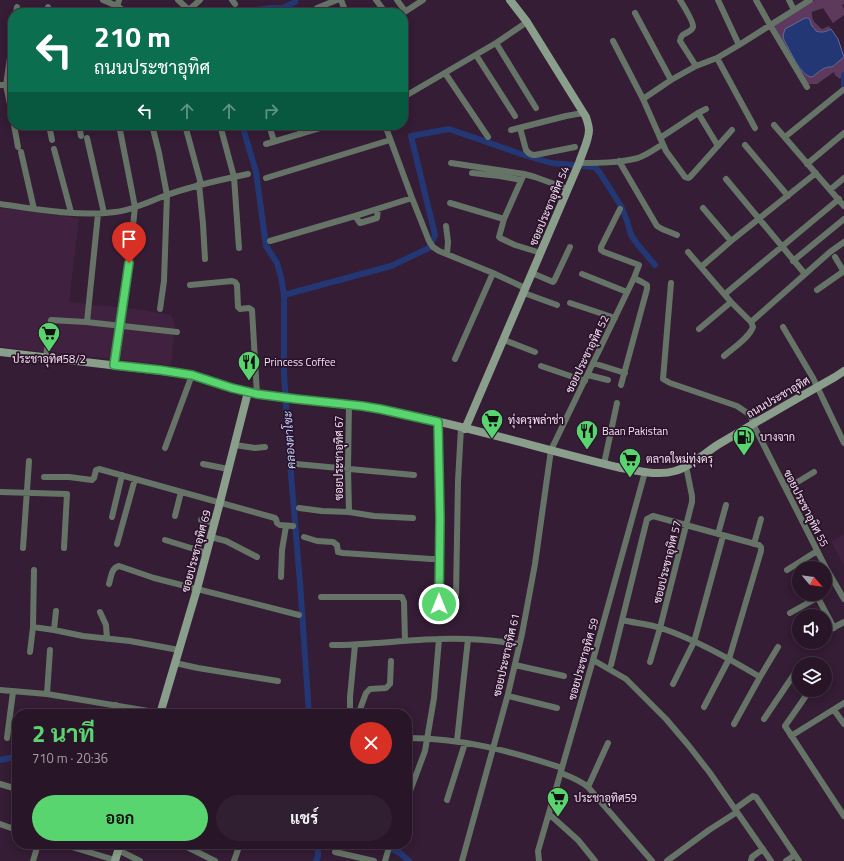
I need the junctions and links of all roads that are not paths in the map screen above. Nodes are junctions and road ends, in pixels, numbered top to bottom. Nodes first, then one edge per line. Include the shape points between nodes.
1 (103, 0) edge
2 (178, 0) edge
3 (200, 0) edge
4 (337, 0) edge
5 (376, 0) edge
6 (423, 0) edge
7 (510, 0) edge
8 (680, 0) edge
9 (718, 0) edge
10 (756, 0) edge
11 (789, 0) edge
12 (810, 0) edge
13 (117, 6) edge
14 (187, 8) edge
15 (191, 8) edge
16 (317, 8) edge
17 (382, 8) edge
18 (408, 9) edge
19 (794, 10) junction
20 (634, 13) dead end
21 (526, 22) junction
22 (770, 25) junction
23 (613, 41) dead end
24 (496, 43) junction
25 (739, 45) junction
26 (476, 55) junction
27 (717, 58) junction
28 (696, 66) junction
29 (8, 71) edge
30 (445, 73) junction
31 (671, 80) junction
32 (6, 85) edge
33 (806, 87) dead end
34 (843, 90) dead end
35 (408, 95) edge
36 (643, 99) junction
37 (536, 108) dead end
38 (706, 109) dead end
39 (583, 113) junction
40 (698, 113) junction
41 (515, 116) dead end
42 (774, 125) dead end
43 (520, 128) junction
44 (754, 128) dead end
45 (15, 130) edge
46 (50, 130) edge
47 (81, 130) edge
48 (120, 130) edge
49 (153, 130) edge
50 (187, 130) edge
51 (221, 130) edge
52 (270, 130) edge
53 (300, 130) edge
54 (313, 130) edge
55 (387, 130) edge
56 (512, 130) dead end
57 (732, 130) dead end
58 (844, 133) edge
59 (301, 134) junction
60 (488, 138) dead end
61 (785, 138) junction
62 (52, 140) dead end
63 (390, 140) junction
64 (661, 141) junction
65 (274, 142) junction
66 (266, 144) dead end
67 (745, 145) dead end
68 (718, 146) junction
69 (576, 147) dead end
70 (54, 149) dead end
71 (618, 161) junction
72 (451, 163) dead end
73 (579, 163) junction
74 (807, 164) junction
75 (472, 173) dead end
76 (248, 174) dead end
77 (524, 174) junction
78 (816, 174) junction
79 (234, 177) junction
80 (266, 178) dead end
81 (844, 178) edge
82 (726, 179) dead end
83 (521, 180) junction
84 (200, 184) junction
85 (568, 189) junction
86 (830, 190) junction
87 (167, 195) junction
88 (788, 196) junction
89 (412, 198) junction
90 (839, 199) junction
91 (450, 203) dead end
92 (0, 204) edge
93 (844, 206) edge
94 (135, 207) junction
95 (34, 208) junction
96 (703, 208) dead end
97 (620, 209) dead end
98 (71, 212) junction
99 (101, 214) junction
100 (504, 219) junction
101 (758, 219) junction
102 (844, 219) edge
103 (446, 226) dead end
104 (677, 235) dead end
105 (731, 241) junction
106 (270, 242) dead end
107 (844, 242) edge
108 (570, 247) dead end
109 (782, 247) junction
110 (239, 248) dead end
111 (688, 252) dead end
112 (541, 253) junction
113 (447, 254) junction
114 (835, 257) dead end
115 (205, 259) dead end
116 (793, 261) junction
117 (701, 267) junction
118 (844, 271) edge
119 (493, 273) junction
120 (532, 273) junction
121 (582, 274) dead end
122 (804, 274) junction
123 (634, 278) junction
124 (671, 282) dead end
125 (190, 285) dead end
126 (817, 290) dead end
127 (524, 291) junction
128 (628, 292) junction
129 (725, 294) junction
130 (731, 302) junction
131 (570, 303) dead end
132 (557, 305) dead end
133 (160, 309) dead end
134 (615, 318) junction
135 (86, 322) junction
136 (751, 322) junction
137 (120, 326) junction
138 (783, 326) dead end
139 (699, 329) dead end
140 (177, 332) dead end
141 (504, 340) junction
142 (0, 352) edge
143 (535, 352) dead end
144 (724, 356) dead end
145 (46, 357) junction
146 (456, 359) dead end
147 (593, 363) junction
148 (114, 365) junction
149 (541, 366) dead end
150 (844, 371) edge
151 (624, 373) junction
152 (192, 375) junction
153 (586, 378) junction
154 (608, 380) dead end
155 (621, 386) dead end
156 (817, 388) junction
157 (248, 392) junction
158 (257, 394) junction
159 (617, 403) dead end
160 (349, 405) junction
161 (438, 422) junction
162 (753, 424) junction
163 (463, 428) junction
164 (844, 443) edge
165 (235, 445) junction
166 (265, 447) dead end
167 (164, 448) dead end
168 (551, 450) junction
169 (29, 461) dead end
170 (203, 464) dead end
171 (296, 464) dead end
172 (604, 464) junction
173 (686, 466) junction
174 (348, 468) junction
175 (228, 469) junction
176 (645, 472) junction
177 (814, 472) dead end
178 (122, 475) junction
179 (414, 475) dead end
180 (44, 477) dead end
181 (135, 479) junction
182 (786, 489) junction
183 (0, 492) edge
184 (182, 492) junction
185 (27, 493) junction
186 (220, 502) junction
187 (726, 505) dead end
188 (299, 508) dead end
189 (349, 512) junction
190 (175, 516) dead end
191 (112, 517) dead end
192 (413, 518) dead end
193 (200, 520) dead end
194 (761, 520) dead end
195 (215, 523) junction
196 (686, 526) junction
197 (720, 535) junction
198 (211, 537) junction
199 (304, 537) dead end
200 (164, 540) dead end
201 (117, 544) dead end
202 (754, 544) junction
203 (23, 548) dead end
204 (64, 548) dead end
205 (817, 551) junction
206 (207, 553) junction
207 (257, 557) dead end
208 (439, 559) junction
209 (34, 570) dead end
210 (787, 570) dead end
211 (281, 577) dead end
212 (109, 584) dead end
213 (836, 587) junction
214 (197, 589) junction
215 (832, 590) edge
216 (321, 597) dead end
217 (844, 599) edge
218 (812, 601) edge
219 (56, 611) dead end
220 (100, 612) dead end
221 (790, 613) dead end
222 (298, 615) dead end
223 (622, 620) junction
224 (844, 622) edge
225 (832, 625) edge
226 (33, 627) junction
227 (660, 628) junction
228 (834, 628) joint
229 (54, 630) junction
230 (107, 639) junction
231 (439, 639) junction
232 (468, 639) junction
233 (405, 641) junction
234 (694, 642) junction
235 (519, 644) junction
236 (332, 645) dead end
237 (356, 645) junction
238 (778, 647) dead end
239 (50, 650) dead end
240 (179, 650) junction
241 (30, 652) dead end
242 (729, 659) junction
243 (593, 660) junction
244 (391, 661) dead end
245 (650, 662) dead end
246 (175, 663) junction
247 (515, 665) junction
248 (611, 665) dead end
249 (564, 676) dead end
250 (760, 677) junction
251 (792, 677) edge
252 (278, 681) dead end
253 (673, 684) dead end
254 (0, 690) edge
255 (13, 692) junction
256 (47, 694) junction
257 (508, 696) junction
258 (805, 697) edge
259 (844, 703) edge
260 (116, 706) junction
261 (704, 706) dead end
262 (557, 708) dead end
263 (116, 709) edge
264 (135, 709) edge
265 (161, 709) edge
266 (350, 709) edge
267 (360, 709) edge
268 (834, 710) junction
269 (764, 719) dead end
270 (734, 724) dead end
271 (844, 724) edge
272 (791, 736) junction
273 (7, 738) dead end
274 (412, 738) edge
275 (428, 739) junction
276 (457, 742) junction
277 (608, 742) dead end
278 (465, 743) junction
279 (493, 748) junction
280 (562, 770) junction
281 (0, 784) edge
282 (412, 786) edge
283 (588, 787) junction
284 (12, 788) edge
285 (447, 800) dead end
286 (736, 811) junction
287 (549, 814) junction
288 (844, 816) edge
289 (0, 824) edge
290 (12, 828) edge
291 (37, 849) edge
292 (78, 849) edge
293 (118, 849) edge
294 (122, 849) edge
295 (191, 849) edge
296 (238, 849) edge
297 (388, 849) edge
298 (763, 849) junction
299 (335, 852) dead end
300 (795, 855) junction
301 (649, 860) edge
302 (33, 861) edge
303 (115, 861) edge
304 (140, 861) edge
305 (215, 861) edge
306 (234, 861) edge
307 (374, 861) edge
308 (385, 861) edge
309 (462, 861) edge
310 (539, 861) edge
311 (595, 861) edge
312 (667, 861) edge
313 (751, 861) edge
314 (771, 861) edge
315 (786, 861) edge
316 (799, 861) edge

1 - 13 street
2 - 14 street
3 - 15 street
4 - 16 street
5 - 17 street
6 - 18 street
7 - 21 main road, ซอยประชาอุทิศ 54
8 - 28 street via 693,26 682,35 680,41
9 - 25 street
10 - 22 street
11 - 19 street
12 - 19 street
19 - 22 street
20 - 31 street
21 - 24 street
21 - 39 main road, ซอยประชาอุทิศ 54
22 - 25 street
22 - 33 street
23 - 36 street
24 - 26 street
24 - 37 street
25 - 27 street
26 - 30 street
26 - 41 street
27 - 28 street
27 - 44 street
28 - 31 street
29 - 32 street
30 - 35 street
30 - 60 street
31 - 36 street
34 - 61 street
36 - 64 street
38 - 40 street
39 - 43 street
39 - 73 main road, ซอยประชาอุทิศ 54 via 589,129
40 - 64 street
40 - 68 street
42 - 61 street
43 - 56 street
43 - 69 street via 526,150 532,155
45 - 95 street
46 - 62 street
47 - 99 street
48 - 94 street
49 - 87 street
50 - 84 street
51 - 79 street
52 - 65 street
53 - 59 street
54 - 59 street
55 - 63 street
57 - 68 street
58 - 74 street
59 - 65 street
61 - 74 street
63 - 80 street
63 - 89 street
64 - 68 street via 683,175 688,178
64 - 71 street via 638,158
65 - 66 street
67 - 88 street
70 - 98 street
71 - 73 street
71 - 104 street via 657,226
72 - 77 street
73 - 85 main road, ซอยประชาอุทิศ 54
74 - 78 street
75 - 83 street
76 - 79 street
77 - 83 street
77 - 85 street
78 - 86 street
78 - 88 street
79 - 84 street
79 - 110 street
81 - 86 street
82 - 101 street
83 - 100 street
84 - 87 street
84 - 115 street
85 - 112 main road, ซอยประชาอุทิศ 54
86 - 90 street
87 - 94 street
87 - 133 street via 164,281
88 - 101 street
89 - 106 street via 378,209 378,216 375,219 360,223 355,216
89 - 113 street via 432,247
90 - 93 street
90 - 109 street
91 - 100 street
92 - 95 street
94 - 99 street
94 - 137 street
95 - 98 street
96 - 105 street
97 - 123 street, ซอยประชาอุทิศ 52 via 601,245 601,250 639,266
98 - 99 street
99 - 135 street
100 - 112 street via 500,238
101 - 105 street
101 - 109 street
102 - 116 street
103 - 113 street
105 - 117 street
107 - 122 street
108 - 120 street via 553,282
109 - 116 street
109 - 129 street
111 - 117 street
112 - 120 main road, ซอยประชาอุทิศ 54
113 - 119 street
114 - 118 street
116 - 122 street
117 - 129 street
118 - 126 street
119 - 127 street
119 - 146 street
120 - 127 main road, ซอยประชาอุทิศ 54
121 - 128 street
122 - 136 street
123 - 128 street, ซอยประชาอุทิศ 52
123 - 151 street via 645,283 647,289
124 - 162 street, ซอยประชาอุทิศ 55 via 663,379 737,406 749,414
125 - 158 street via 232,281 237,285 238,307 252,310
127 - 132 street
127 - 141 main road, ซอยประชาอุทิศ 54
128 - 134 street, ซอยประชาอุทิศ 52
129 - 130 street
130 - 136 street
130 - 139 street
131 - 134 street
134 - 147 street, ซอยประชาอุทิศ 52
135 - 137 street
135 - 145 street via 51,320
136 - 144 street via 752,332
137 - 140 street
137 - 148 street
138 - 156 street
141 - 143 street
141 - 163 main road, ซอยประชาอุทิศ 54
142 - 145 main road, ถนนประชาอุทิศ
145 - 148 main road, ถนนประชาอุทิศ
147 - 151 street
147 - 153 street, ซอยประชาอุทิศ 52
148 - 152 main road, ถนนประชาอุทิศ
149 - 153 street
150 - 156 main road, ถนนประชาอุทิศ
151 - 155 street
152 - 157 main road, ถนนประชาอุทิศ
152 - 167 street
153 - 154 street
153 - 168 street, ซอยประชาอุทิศ 52
156 - 162 main road, ถนนประชาอุทิศ
156 - 164 street
157 - 158 main road, ถนนประชาอุทิศ
157 - 165 main road, ซอยประชาอุทิศ 69
158 - 160 main road, ถนนประชาอุทิศ
159 - 172 street
160 - 161 main road, ถนนประชาอุทิศ
160 - 174 street, ซอยประชาอุทิศ 67
161 - 163 main road, ถนนประชาอุทิศ
161 - 208 street
162 - 173 main road, ถนนประชาอุทิศ
162 - 182 street, ซอยประชาอุทิศ 55
163 - 168 main road, ถนนประชาอุทิศ
163 - 208 street via 458,481 456,595 452,598 439,600
165 - 166 street via 248,448
165 - 175 main road, ซอยประชาอุทิศ 69
168 - 172 main road, ถนนประชาอุทิศ
168 - 235 street, ซอยประชาอุทิศ 61 via 535,564
169 - 185 street
170 - 175 street
171 - 174 street
172 - 176 main road, ถนนประชาอุทิศ
173 - 176 main road, ถนนประชาอุทิศ via 677,471
173 - 196 street, ซอยประชาอุทิศ 57 via 692,499
174 - 179 street
174 - 189 street, ซอยประชาอุทิศ 67
175 - 186 main road, ซอยประชาอุทิศ 69
176 - 243 street, ซอยประชาอุทิศ 59
177 - 182 street
178 - 180 street via 99,469 92,480
178 - 181 street
178 - 191 street
181 - 184 street
181 - 201 street
182 - 205 street, ซอยประชาอุทิศ 55
183 - 185 street
184 - 186 street
184 - 190 street
185 - 203 street
185 - 204 street via 66,494
186 - 195 main road, ซอยประชาอุทิศ 69
186 - 211 street via 275,518 279,524 290,526 282,550
187 - 197 street
188 - 189 street
189 - 192 street
193 - 195 street
194 - 202 street
195 - 198 main road, ซอยประชาอุทิศ 69
196 - 197 street
196 - 223 street via 653,516 648,519
196 - 227 street, ซอยประชาอุทิศ 57
197 - 202 street
197 - 234 street
198 - 206 main road, ซอยประชาอุทิศ 69
198 - 207 street via 226,541
199 - 208 street via 333,542 337,545 338,552 343,553
200 - 206 street
202 - 242 street via 759,545 761,551
205 - 210 street
205 - 213 street, ซอยประชาอุทิศ 55
206 - 214 main road, ซอยประชาอุทิศ 69
209 - 226 street
212 - 214 street via 113,570 119,566
213 - 215 street
213 - 217 street, ซอยประชาอุทิศ 55
214 - 222 street
214 - 240 main road, ซอยประชาอุทิศ 69
216 - 233 street via 402,597
218 - 221 street
219 - 229 street
220 - 230 street via 106,625
223 - 227 street
223 - 248 street
224 - 228 street
225 - 228 street
226 - 229 street
226 - 241 street
227 - 234 street
227 - 245 street, ซอยประชาอุทิศ 57
229 - 230 street
230 - 240 street
231 - 232 street
231 - 233 street
231 - 275 street
232 - 235 street
232 - 276 street
233 - 237 street
234 - 242 street
234 - 253 street
235 - 247 street, ซอยประชาอุทิศ 61
236 - 237 street
237 - 266 street
238 - 250 street
239 - 256 street
240 - 246 main road, ซอยประชาอุทิศ 69
242 - 250 street
242 - 261 street
243 - 280 street, ซอยประชาอุทิศ 59
243 - 286 street via 626,679 666,719
244 - 267 street via 390,684 386,688 370,689
246 - 252 street
246 - 265 main road, ซอยประชาอุทิศ 69
247 - 249 street
247 - 257 street, ซอยประชาอุทิศ 61
250 - 270 street
251 - 269 street
254 - 255 street
255 - 256 street
255 - 273 street
256 - 260 street
257 - 262 street
257 - 279 street, ซอยประชาอุทิศ 61
258 - 272 street via 785,726
259 - 268 street
260 - 263 street
260 - 264 street
268 - 271 street
268 - 272 street
272 - 288 street
274 - 275 street
275 - 276 street
275 - 282 street
276 - 278 street
277 - 283 street
278 - 279 street
278 - 285 street
279 - 280 street
279 - 309 street, ซอยประชาอุทิศ 61
280 - 283 street
280 - 287 street, ซอยประชาอุทิศ 59
281 - 284 street
283 - 301 street
286 - 298 street
286 - 300 street via 753,796 756,797
286 - 312 street
287 - 310 street, ซอยประชาอุทิศ 59 via 538,851
287 - 311 street via 578,840
289 - 290 street
291 - 302 street
292 - 303 street
293 - 303 main road
294 - 304 street
295 - 305 street
296 - 306 street
297 - 308 street
298 - 313 street via 752,857
298 - 314 street
299 - 307 street
300 - 315 street
300 - 316 street

